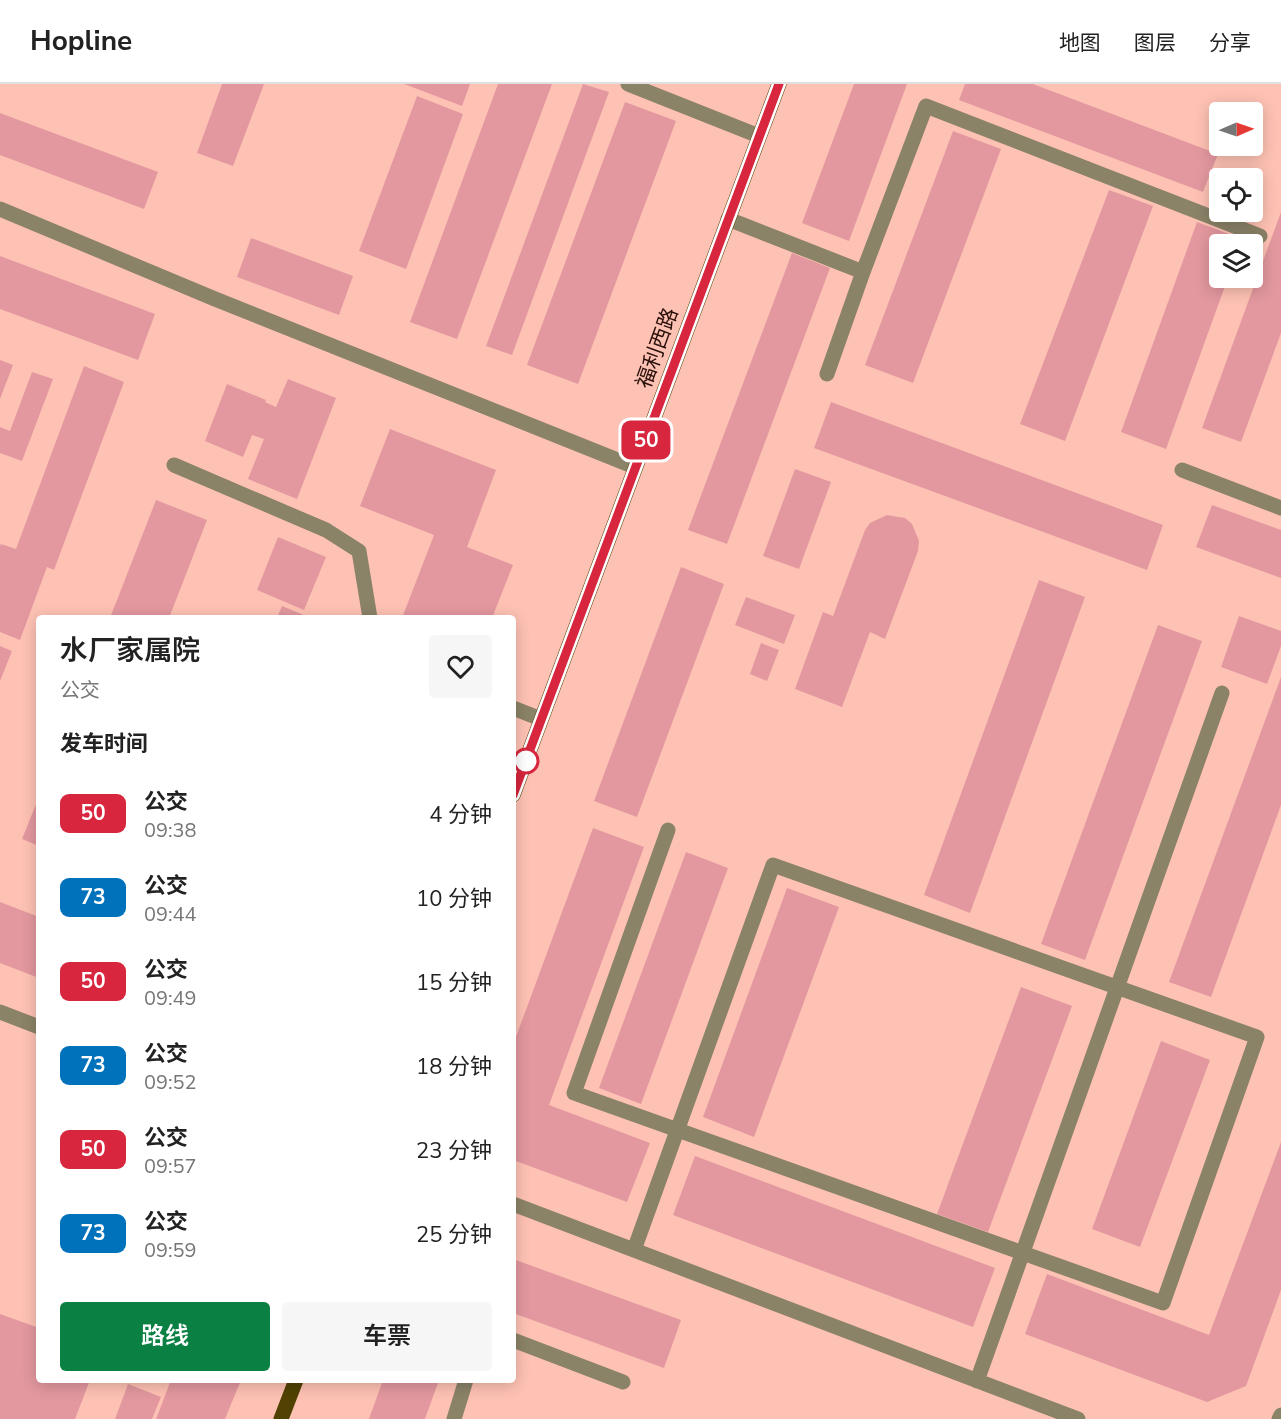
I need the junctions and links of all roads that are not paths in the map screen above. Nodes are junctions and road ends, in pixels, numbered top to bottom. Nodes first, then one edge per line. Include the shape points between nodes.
1 (628, 84) edge
2 (779, 84) edge
3 (759, 136) junction
4 (0, 209) edge
5 (728, 219) junction
6 (1255, 234) edge
7 (863, 272) junction
8 (827, 374) dead end
9 (174, 465) dead end
10 (636, 467) junction
11 (1182, 470) dead end
12 (1281, 508) edge
13 (370, 615) edge
14 (1222, 693) dead end
15 (516, 709) edge
16 (542, 719) junction
17 (516, 787) edge
18 (668, 830) dead end
19 (1118, 988) junction
20 (0, 1012) edge
21 (36, 1026) edge
22 (677, 1130) junction
23 (516, 1205) edge
24 (634, 1250) junction
25 (1023, 1253) junction
26 (516, 1341) edge
27 (977, 1381) junction
28 (623, 1382) dead end
29 (295, 1383) edge
30 (465, 1383) edge
31 (1281, 1415) edge
32 (281, 1419) edge
33 (454, 1419) edge
34 (1078, 1419) edge
35 (1279, 1419) edge

1 - 3 street
2 - 3 main road, 福利西路
3 - 5 main road, 福利西路
4 - 10 street
5 - 7 street
5 - 10 main road, 福利西路
6 - 7 street via 926,106
7 - 8 street
9 - 13 street via 326,530 359,551
10 - 16 main road, 福利西路
11 - 12 street
14 - 19 street
15 - 16 street
16 - 17 main road, 福利西路
18 - 22 street via 574,1093
19 - 22 street via 773,865
19 - 25 street
19 - 25 street via 1257,1037 1170,1281 1162,1303
20 - 21 street
22 - 24 street
22 - 25 street
23 - 24 street
24 - 27 street
25 - 27 street
26 - 28 street
27 - 34 street
29 - 32 main road
30 - 33 street
31 - 35 street

